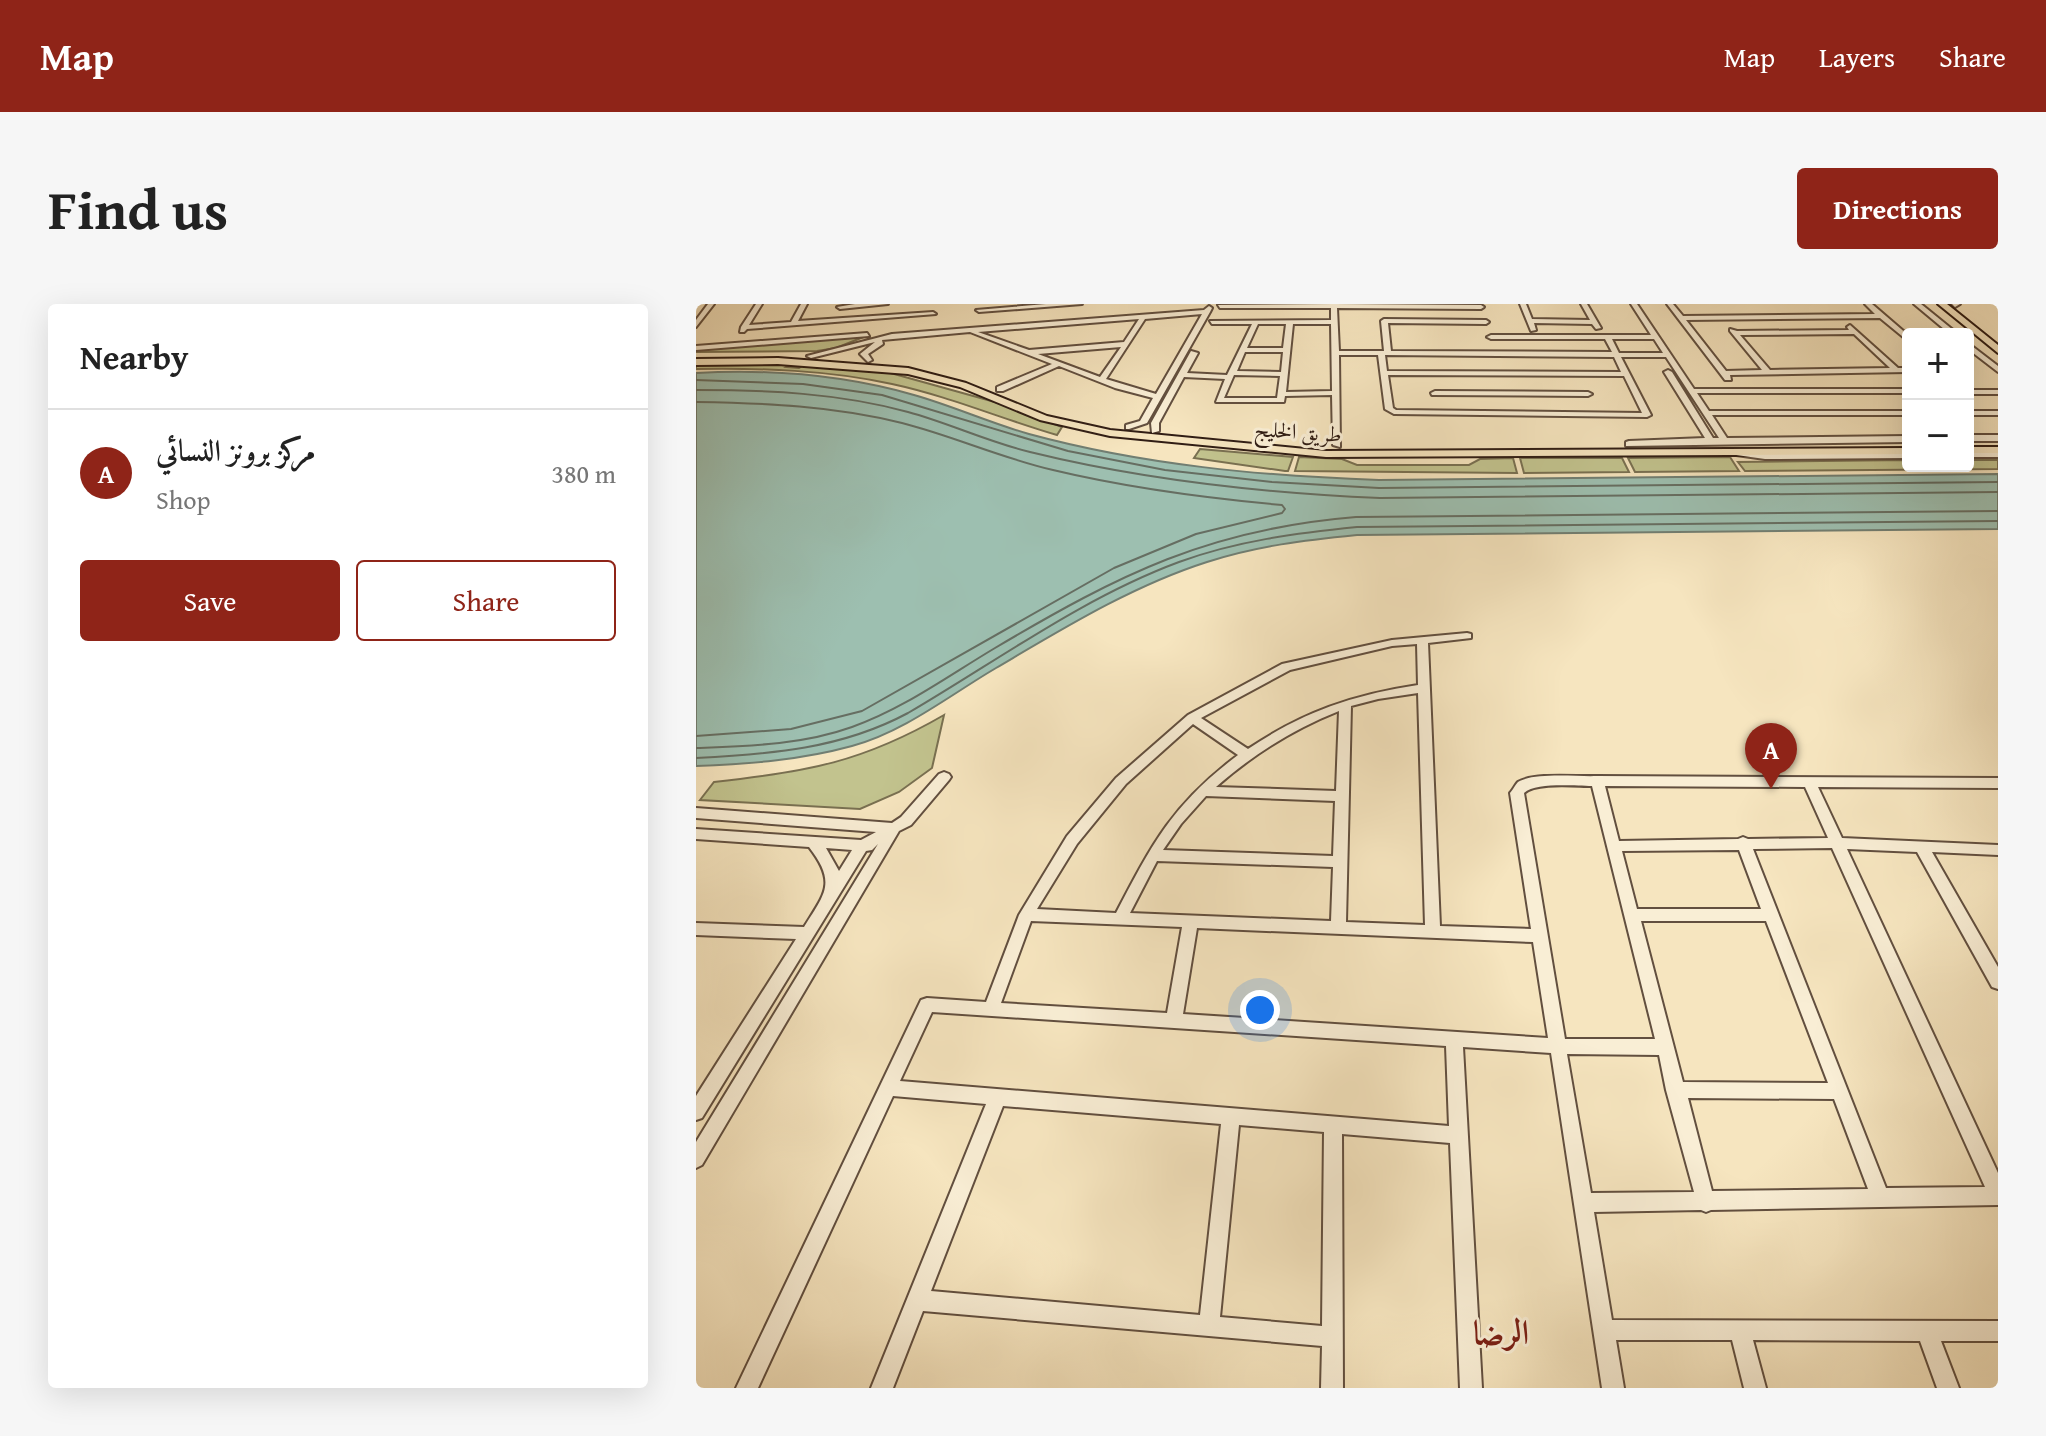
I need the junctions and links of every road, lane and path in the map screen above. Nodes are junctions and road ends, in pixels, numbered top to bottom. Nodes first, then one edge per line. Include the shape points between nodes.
1 (708, 304) edge
2 (759, 304) edge
3 (804, 304) edge
4 (885, 304) edge
5 (935, 304) edge
6 (1070, 304) edge
7 (1079, 304) edge
8 (1523, 304) edge
9 (1584, 304) edge
10 (1624, 304) edge
11 (1634, 304) edge
12 (1670, 304) edge
13 (1868, 304) edge
14 (1917, 304) edge
15 (1942, 304) edge
16 (1955, 304) edge
17 (696, 305) edge
18 (1261, 305) edge
19 (1439, 305) edge
20 (841, 306) edge
21 (1023, 306) edge
22 (1334, 306) junction
23 (1481, 306) edge
24 (980, 307) edge
25 (1386, 307) junction
26 (1213, 311) edge
27 (933, 314) junction
28 (1882, 316) junction
29 (1839, 317) junction
30 (1681, 318) junction
31 (1722, 318) junction
32 (1142, 320) junction
33 (833, 321) junction
34 (1384, 321) junction
35 (1530, 321) junction
36 (1256, 322) junction
37 (1290, 322) junction
38 (1335, 322) junction
39 (1486, 322) junction
40 (1594, 322) junction
41 (793, 324) junction
42 (696, 325) edge
43 (744, 327) junction
44 (1947, 328) edge
45 (975, 330) junction
46 (1855, 332) junction
47 (929, 333) junction
48 (1735, 333) junction
49 (1902, 334) edge
50 (897, 335) junction
51 (1491, 337) junction
52 (1537, 337) junction
53 (1656, 337) junction
54 (1605, 338) junction
55 (1646, 338) junction
56 (1998, 339) edge
57 (1126, 344) junction
58 (734, 345) junction
59 (847, 347) junction
60 (696, 348) edge
61 (858, 350) dead end
62 (1242, 350) junction
63 (1287, 350) junction
64 (1974, 350) edge
65 (1998, 350) edge
66 (1027, 352) junction
67 (1337, 353) junction
68 (1384, 354) junction
69 (1496, 354) junction
70 (1615, 355) junction
71 (1668, 355) junction
72 (696, 356) edge
73 (811, 356) junction
74 (1657, 356) junction
75 (868, 360) junction
76 (696, 362) edge
77 (1058, 364) junction
78 (1896, 370) junction
79 (1902, 370) edge
80 (1998, 370) edge
81 (1768, 372) junction
82 (1384, 373) junction
83 (1431, 373) junction
84 (1724, 373) junction
85 (1284, 374) junction
86 (1579, 374) junction
87 (1625, 374) junction
88 (1182, 375) junction
89 (1231, 375) junction
90 (1102, 380) junction
91 (1000, 389) junction
92 (1692, 391) junction
93 (1739, 391) junction
94 (1853, 391) junction
95 (1902, 391) edge
96 (1974, 391) edge
97 (1998, 392) edge
98 (1337, 393) junction
99 (1435, 393) junction
100 (1282, 394) junction
101 (1588, 394) junction
102 (1158, 397) junction
103 (1706, 413) junction
104 (1875, 413) junction
105 (1902, 413) edge
106 (1974, 413) edge
107 (1998, 413) edge
108 (1438, 414) junction
109 (1597, 415) junction
110 (1129, 427) junction
111 (1155, 431) junction
112 (1724, 440) junction
113 (1974, 440) edge
114 (1998, 440) edge
115 (1711, 441) junction
116 (1902, 441) edge
117 (1902, 441) edge
118 (1629, 444) junction
119 (1337, 445) junction
120 (1974, 452) edge
121 (1998, 452) edge
122 (1902, 453) edge
123 (1467, 636) dead end
124 (1422, 640) junction
125 (1424, 688) junction
126 (1345, 705) junction
127 (1192, 718) junction
128 (1247, 755) junction
129 (1860, 774) dead end
130 (944, 777) dead end
131 (1597, 781) junction
132 (1809, 782) junction
133 (1882, 782) junction
134 (1998, 783) edge
135 (1205, 791) junction
136 (1342, 796) junction
137 (696, 813) edge
138 (895, 828) junction
139 (696, 834) edge
140 (813, 842) junction
141 (1743, 842) junction
142 (1838, 843) junction
143 (862, 846) junction
144 (1613, 846) junction
145 (883, 847) junction
146 (1923, 849) junction
147 (1998, 850) edge
148 (1153, 855) junction
149 (1340, 862) junction
150 (831, 896) junction
151 (1026, 915) junction
152 (1632, 915) junction
153 (1772, 915) junction
154 (1120, 919) junction
155 (1190, 922) junction
156 (1338, 928) junction
157 (696, 929) edge
158 (1433, 932) junction
159 (807, 933) junction
160 (1540, 936) junction
161 (1998, 982) edge
162 (991, 1009) junction
163 (1174, 1021) junction
164 (1454, 1039) junction
165 (1559, 1046) junction
166 (1664, 1047) junction
167 (888, 1088) junction
168 (1675, 1090) junction
169 (1840, 1091) junction
170 (998, 1097) junction
171 (696, 1112) edge
172 (1231, 1117) junction
173 (1333, 1125) junction
174 (1459, 1135) junction
175 (696, 1159) edge
176 (1998, 1195) edge
177 (1880, 1196) junction
178 (1584, 1203) junction
179 (1706, 1203) junction
180 (917, 1300) junction
181 (1209, 1326) junction
182 (1604, 1330) junction
183 (1740, 1330) junction
184 (1926, 1330) junction
185 (1998, 1331) edge
186 (1332, 1337) junction
187 (747, 1388) edge
188 (882, 1388) edge
189 (1332, 1388) edge
190 (1471, 1388) edge
191 (1613, 1388) edge
192 (1755, 1388) edge
193 (1948, 1388) edge

1 - 17 street
1 - 42 street
2 - 43 street
3 - 41 street
4 - 20 street
5 - 27 street
6 - 7 street
6 - 21 street
8 - 35 street
9 - 40 street
10 - 55 street
11 - 53 street
12 - 30 street
13 - 28 street
14 - 44 street
15 - 65 main road
16 - 56 main road
18 - 22 street
18 - 26 street
19 - 23 street
19 - 25 street
20 - 33 street
21 - 24 street
22 - 25 street
22 - 38 street
23 - 39 street
24 - 45 street
25 - 34 street
26 - 32 street
26 - 36 street
26 - 45 street
26 - 88 street
26 - 102 street
27 - 33 street
27 - 47 street
28 - 29 street
28 - 49 street
29 - 31 street
29 - 46 street
30 - 31 street
30 - 84 street
31 - 48 street
32 - 45 street
32 - 57 street
33 - 41 street
34 - 39 street
34 - 68 street
35 - 40 street
35 - 52 street
36 - 37 street
36 - 62 street
37 - 38 street
37 - 63 street
38 - 67 street
39 - 51 street
40 - 54 street
41 - 43 street
43 - 58 street
45 - 47 street
45 - 66 street
45 - 75 street via 884,341 869,348 864,354
46 - 48 street
46 - 78 street
47 - 50 street
48 - 81 street
50 - 58 street
50 - 59 street
51 - 52 street
51 - 69 street
52 - 54 street
53 - 55 street
53 - 71 street
54 - 55 street
54 - 70 street
55 - 74 street
57 - 66 street
57 - 90 street
58 - 60 street
59 - 61 street
59 - 73 street
62 - 63 street
62 - 89 street
63 - 85 street
64 - 80 street
66 - 77 street
67 - 68 street
67 - 98 street
68 - 69 street
68 - 82 street
69 - 70 street
70 - 74 street
70 - 87 street
71 - 74 street
71 - 92 street
72 - 73 main road, طريق الخليج
73 - 75 main road, طريق الخليج
74 - 115 street
75 - 91 main road, طريق الخليج via 950,373
76 - 122 main road, طريق الخليج via 791,361 908,371 1077,426 1326,454
77 - 90 street
77 - 91 street
78 - 79 street
78 - 81 street
81 - 84 street
82 - 83 street
82 - 108 street via 1389,409
83 - 86 street
83 - 99 street
84 - 93 street
85 - 89 street
85 - 100 street
86 - 87 street
86 - 101 street
87 - 109 street via 1647,415
88 - 89 street
88 - 111 street
89 - 100 street via 1219,400 1281,400
90 - 102 street
91 - 110 main road, طريق الخليج via 1072,417
92 - 93 street
92 - 103 street
93 - 94 street
94 - 95 street
94 - 104 street
96 - 97 street
98 - 100 street
98 - 119 street
99 - 101 street
99 - 108 street
101 - 109 street
102 - 110 street via 1143,423
103 - 104 street
103 - 112 street
104 - 105 street
106 - 107 street
108 - 109 street
110 - 111 main road, طريق الخليج
111 - 119 main road, طريق الخليج
112 - 115 street
112 - 116 street
113 - 114 main road
115 - 118 street
117 - 118 main road, طريق الخليج
118 - 119 main road, طريق الخليج
120 - 121 main road
123 - 124 street
124 - 125 street
124 - 127 street via 1286,667
125 - 126 street
125 - 158 street
126 - 128 street
126 - 136 street
127 - 128 street
127 - 151 street via 1121,781 1072,840
128 - 135 street
129 - 133 street
130 - 138 street
131 - 132 street
131 - 144 street
131 - 160 street via 1537,782 1517,793
132 - 133 street
132 - 142 street
133 - 134 street
135 - 136 street
135 - 148 street via 1185,809
136 - 149 street
137 - 138 street
138 - 143 street
138 - 145 street
139 - 140 street
140 - 143 street
140 - 150 street via 830,864
141 - 142 street
141 - 144 street
141 - 153 street
142 - 146 street
142 - 176 street
143 - 145 street
143 - 150 street
144 - 152 street
145 - 175 street
146 - 147 street
146 - 161 street
148 - 149 street
148 - 154 street
149 - 156 street
150 - 159 street
151 - 154 street
151 - 162 street
152 - 153 street
152 - 166 street
153 - 169 street
154 - 155 street
155 - 156 street
155 - 163 street
156 - 158 street
157 - 159 street
158 - 160 street
159 - 171 street
160 - 165 street
162 - 163 street
162 - 167 street via 927,1005
163 - 164 street
164 - 165 street
164 - 174 street
165 - 166 street
165 - 178 street
166 - 168 street
167 - 170 street
167 - 187 street
168 - 169 street
168 - 179 street
169 - 177 street
170 - 172 street
170 - 180 street
172 - 173 street
172 - 181 street
173 - 174 street
173 - 186 street
174 - 190 street
176 - 177 street
177 - 179 street
178 - 179 street
178 - 182 street
180 - 181 street
180 - 188 street
181 - 186 street
182 - 183 street
182 - 191 street
183 - 184 street
183 - 192 street
184 - 185 street
184 - 193 street
186 - 189 street

